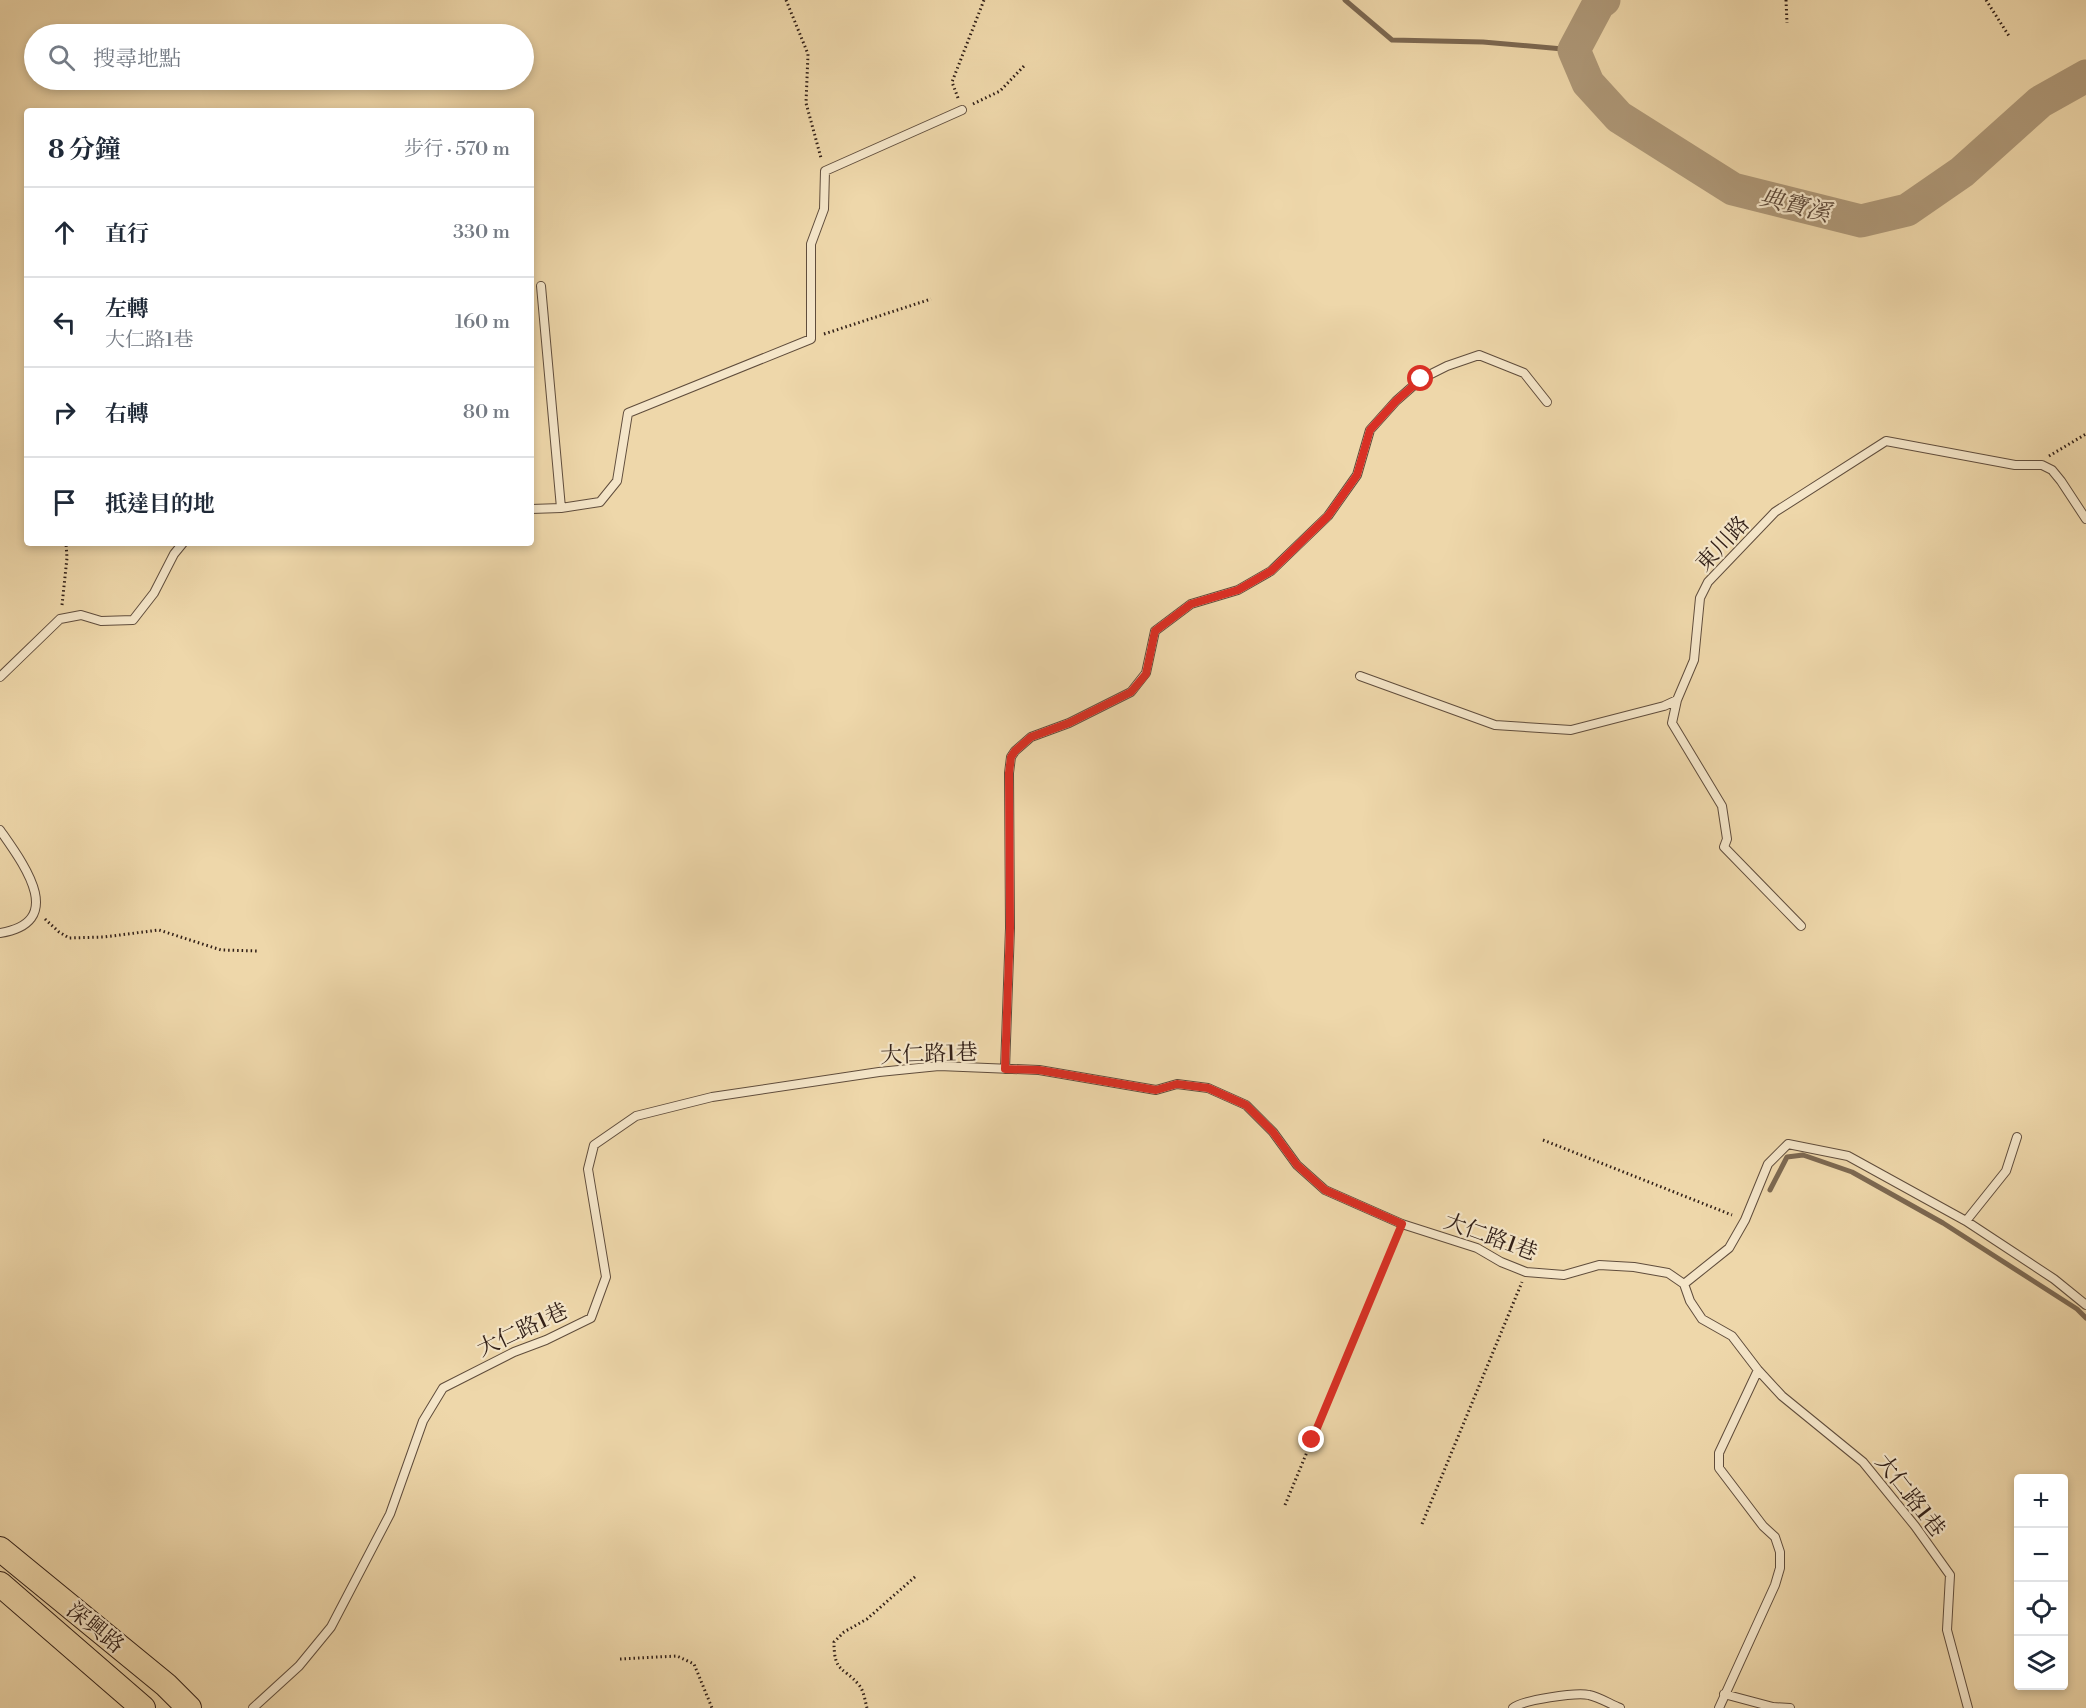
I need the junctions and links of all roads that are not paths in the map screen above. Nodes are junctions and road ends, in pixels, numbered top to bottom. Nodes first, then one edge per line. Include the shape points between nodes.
1 (962, 110) road end
2 (541, 286) dead end
3 (1547, 402) dead end
4 (561, 508) junction
5 (534, 509) edge
6 (2086, 519) edge
7 (181, 546) edge
8 (1360, 676) dead end
9 (0, 677) edge
10 (1677, 700) junction
11 (0, 830) edge
12 (1801, 926) dead end
13 (0, 933) edge
14 (1005, 1069) junction
15 (2017, 1137) dead end
16 (1966, 1221) junction
17 (1684, 1284) junction
18 (2086, 1305) edge
19 (1758, 1370) junction
20 (0, 1549) edge
21 (20, 1587) edge
22 (1724, 1694) junction
23 (143, 1708) edge
24 (189, 1708) edge
25 (253, 1708) edge
26 (1513, 1708) edge
27 (1620, 1708) edge
28 (1719, 1708) edge
29 (1790, 1708) edge
30 (1968, 1708) edge

1 - 4 lane via 825,171 824,209 811,244 811,339 628,413 617,481 600,502
2 - 4 lane
3 - 14 lane via 1524,373 1479,355 1421,379 1370,430 1357,475 1328,516 1271,571 1238,590 1191,604 1155,631 1146,674 1131,692 1031,737 1015,751 1009,773 1010,928
4 - 5 lane
6 - 10 lane, 東川路 via 2061,481 2042,465 2015,465 1886,441 1775,512 1708,582 1700,598 1694,660
7 - 9 lane via 154,593 133,620 101,621 81,615 60,619
8 - 10 lane via 1495,725 1546,730 1571,730
10 - 12 lane, 東川路 via 1672,723 1722,806 1727,839 1724,847
11 - 13 lane via 21,860 37,897 36,912 28,923
14 - 17 lane, 大仁路1巷 via 1039,1070 1156,1090 1177,1084 1208,1088 1246,1105 1273,1132 1297,1165 1325,1190 1402,1224 1477,1248 1526,1272 1564,1275 1599,1265 1634,1267 1668,1273
14 - 25 lane, 大仁路1巷 via 939,1066 712,1097 636,1116 594,1145 588,1169 606,1277 591,1318 443,1388 423,1421 390,1514 331,1627 299,1666
15 - 16 lane via 2006,1171
16 - 17 lane via 1848,1156 1788,1144 1768,1164 1729,1248
16 - 18 lane
17 - 19 lane, 大仁路1巷 via 1702,1319 1732,1336
19 - 22 lane via 1719,1453 1719,1468 1762,1526 1775,1537 1780,1568
19 - 30 lane, 大仁路1巷 via 1782,1396 1863,1462 1950,1575 1947,1630
20 - 21 main road, 深興路
21 - 23 main road, 深興路
21 - 24 main road, 深興路 via 166,1685
22 - 28 lane
22 - 29 lane
26 - 27 lane via 1545,1698 1588,1694

